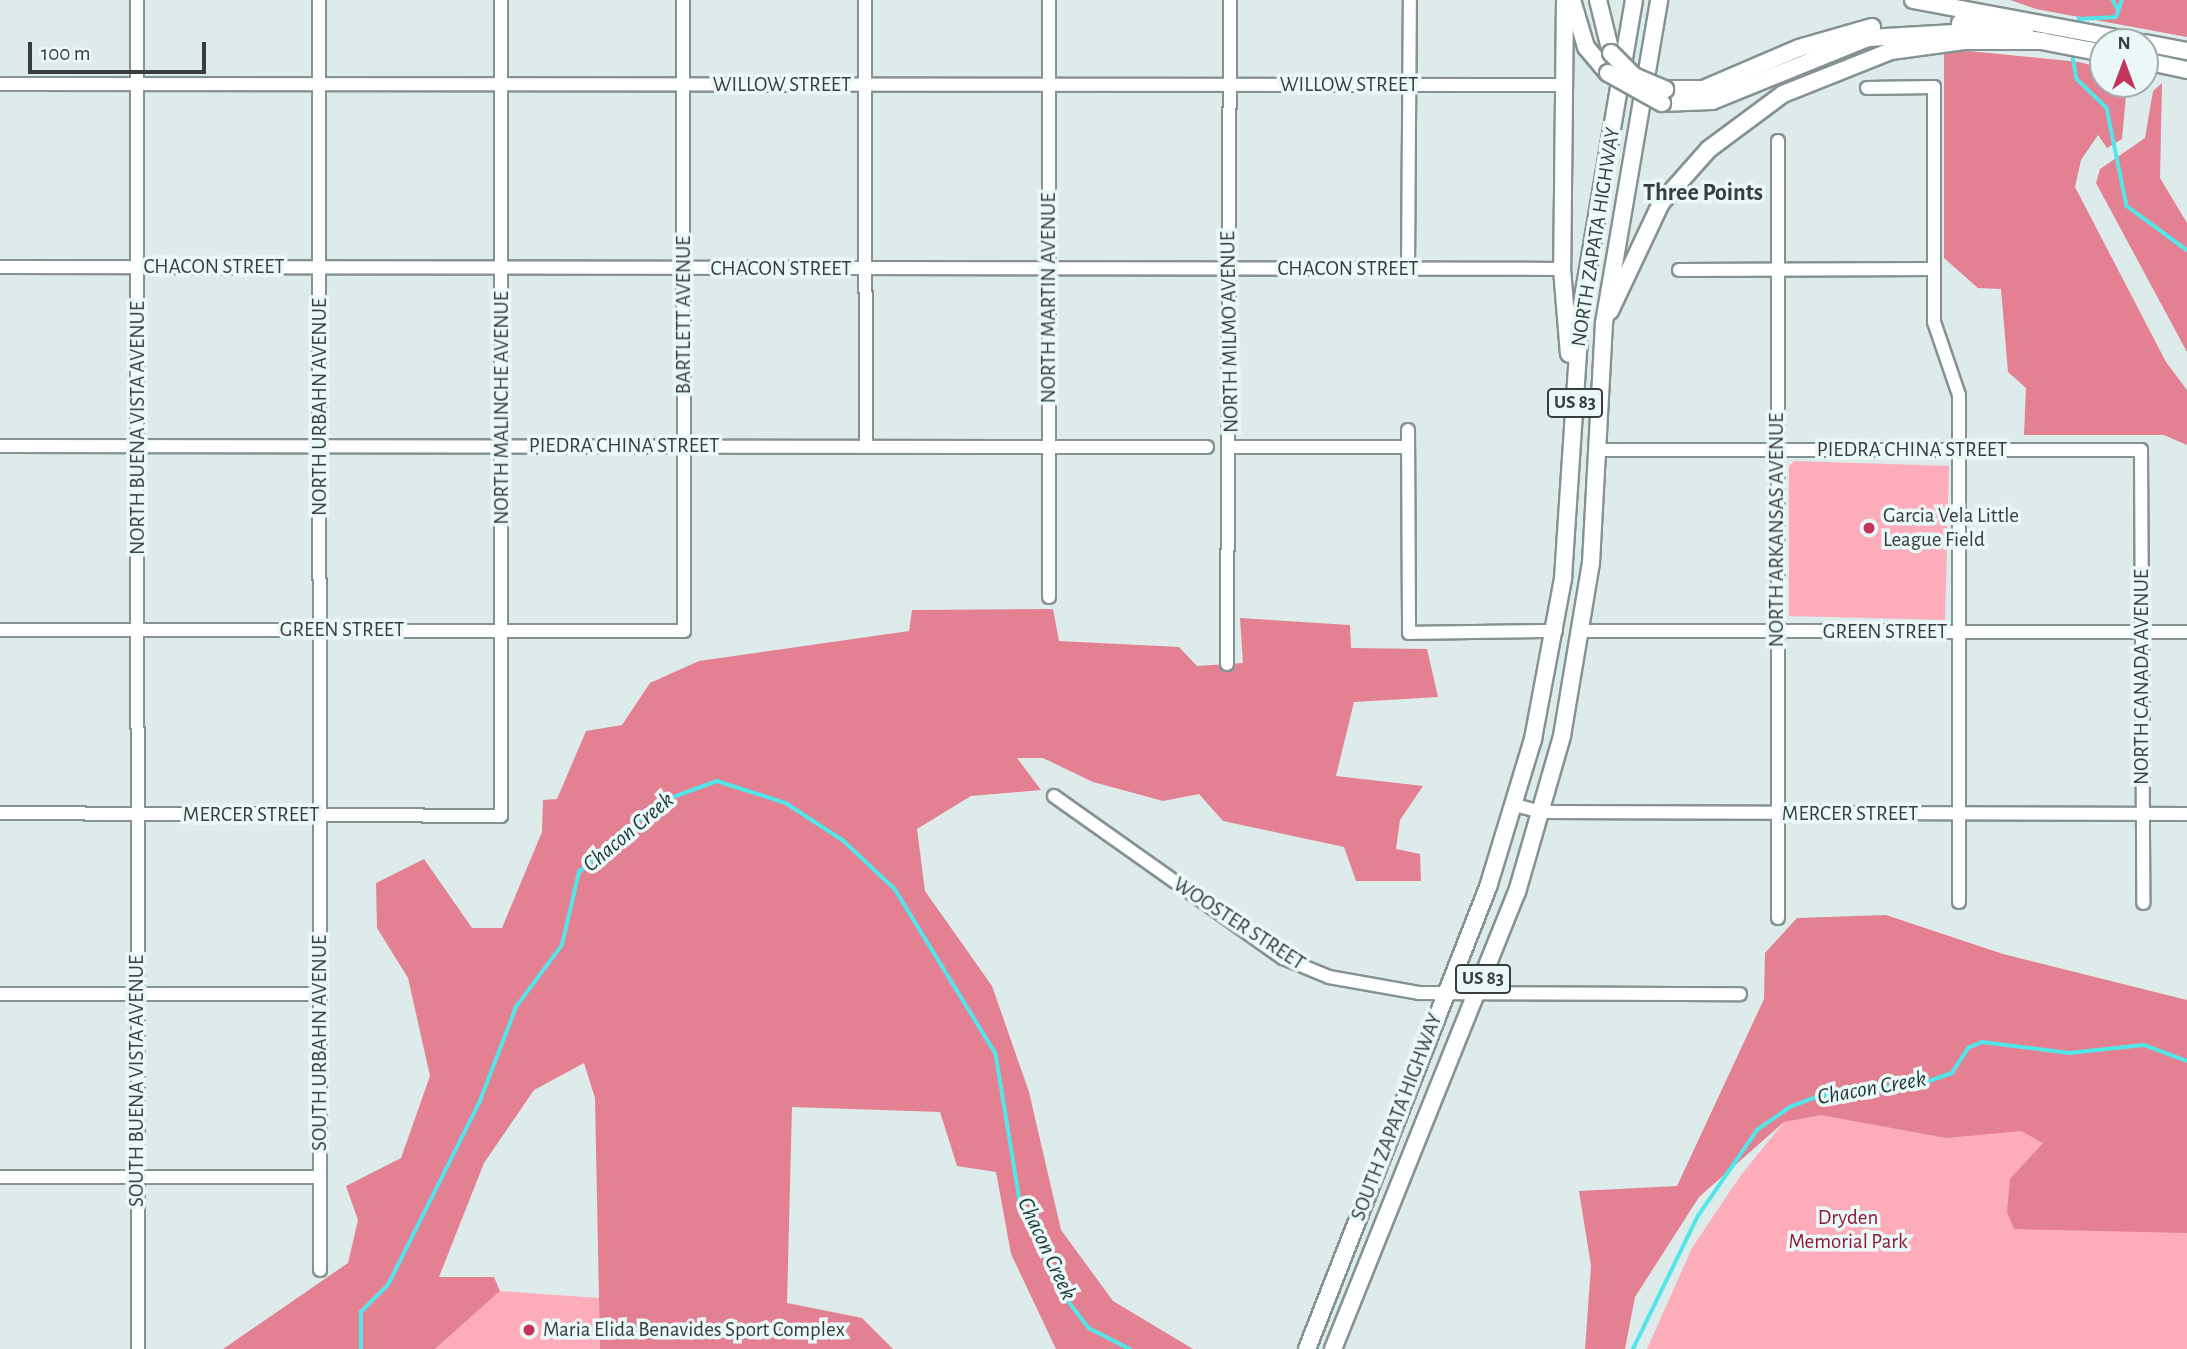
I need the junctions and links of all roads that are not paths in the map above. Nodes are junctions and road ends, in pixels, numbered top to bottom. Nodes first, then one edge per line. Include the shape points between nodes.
1 (137, 0) edge
2 (319, 0) edge
3 (501, 0) edge
4 (683, 0) edge
5 (865, 0) edge
6 (1049, 0) edge
7 (1230, 0) edge
8 (1410, 0) edge
9 (1565, 0) edge
10 (1572, 0) edge
11 (1598, 0) edge
12 (1634, 0) edge
13 (1659, 0) edge
14 (1913, 0) edge
15 (1959, 0) edge
16 (2045, 33) junction
17 (2089, 37) edge
18 (2159, 46) edge
19 (2089, 48) edge
20 (2181, 50) edge
21 (2159, 64) edge
22 (2179, 68) edge
23 (0, 84) edge
24 (136, 84) junction
25 (318, 84) junction
26 (500, 84) junction
27 (682, 85) junction
28 (864, 85) junction
29 (1049, 85) junction
30 (1228, 85) junction
31 (1410, 85) junction
32 (1564, 85) junction
33 (1867, 88) dead end
34 (1663, 96) junction
35 (1778, 141) dead end
36 (0, 267) edge
37 (138, 267) junction
38 (320, 268) junction
39 (502, 268) junction
40 (684, 268) junction
41 (866, 269) junction
42 (1049, 269) junction
43 (1227, 269) junction
44 (1408, 269) junction
45 (1562, 269) junction
46 (1933, 269) junction
47 (1679, 270) dead end
48 (1777, 270) junction
49 (1604, 323) junction
50 (1574, 419) junction
51 (1408, 430) dead end
52 (0, 446) edge
53 (138, 446) junction
54 (320, 446) junction
55 (502, 446) junction
56 (685, 446) junction
57 (866, 446) junction
58 (1049, 446) junction
59 (1207, 447) dead end
60 (1232, 447) junction
61 (1408, 447) junction
62 (1598, 450) junction
63 (1960, 450) junction
64 (2141, 450) joint
65 (1776, 451) junction
66 (1049, 597) dead end
67 (0, 630) edge
68 (137, 630) junction
69 (319, 630) junction
70 (502, 631) junction
71 (684, 631) joint
72 (1556, 631) junction
73 (1582, 631) junction
74 (1778, 632) junction
75 (1960, 632) junction
76 (2142, 632) junction
77 (2187, 632) edge
78 (1227, 664) dead end
79 (1054, 796) dead end
80 (1515, 805) junction
81 (1542, 811) junction
82 (0, 813) edge
83 (136, 814) junction
84 (1777, 814) junction
85 (1959, 814) junction
86 (2142, 814) junction
87 (2187, 814) edge
88 (319, 815) junction
89 (501, 816) joint
90 (1959, 902) dead end
91 (2143, 903) dead end
92 (1778, 918) dead end
93 (0, 994) edge
94 (138, 994) junction
95 (320, 994) junction
96 (1446, 994) junction
97 (1476, 994) junction
98 (1740, 994) dead end
99 (0, 1177) edge
100 (137, 1177) junction
101 (319, 1177) junction
102 (320, 1270) dead end
103 (1310, 1342) edge
104 (1335, 1346) edge
105 (138, 1349) edge

1 - 24 street, NORTH BUENA VISTA AVENUE
2 - 25 street, NORTH URBAHN AVENUE
3 - 26 street, NORTH MALINCHE AVENUE
4 - 27 street, BARTLETT AVENUE
5 - 28 street
6 - 29 street, NORTH MARTIN AVENUE
7 - 30 street, NORTH MILMO AVENUE
8 - 31 street
9 - 32 main road
10 - 34 main road, bridge via 1586,47 1608,73
11 - 34 main road, bridge via 1611,53
12 - 50 main road, NORTH ZAPATA HIGHWAY / US 83 via 1583,297
13 - 49 main road, NORTH ZAPATA HIGHWAY / US 83
14 - 16 main road
15 - 16 main road
16 - 17 main road
16 - 19 main road
16 - 34 main road via 1975,24 1878,26 1799,48 1703,89
16 - 49 main road via 1891,51 1783,94 1709,149 1661,203
18 - 20 main road
21 - 22 main road
23 - 24 street, WILLOW STREET
24 - 25 street, WILLOW STREET
24 - 37 street, NORTH BUENA VISTA AVENUE
25 - 26 street, WILLOW STREET
25 - 38 street, NORTH URBAHN AVENUE
26 - 27 street, WILLOW STREET
26 - 39 street, NORTH MALINCHE AVENUE
27 - 28 street, WILLOW STREET
27 - 40 street, BARTLETT AVENUE
28 - 29 street, WILLOW STREET
28 - 41 street
29 - 30 street, WILLOW STREET
29 - 42 street, NORTH MARTIN AVENUE
30 - 31 street, WILLOW STREET
30 - 43 street, NORTH MILMO AVENUE
31 - 32 street, WILLOW STREET
31 - 44 street
32 - 45 main road
33 - 46 street via 1934,87
35 - 48 street, NORTH ARKANSAS AVENUE
36 - 37 street, CHACON STREET
37 - 38 street, CHACON STREET
37 - 53 street, NORTH BUENA VISTA AVENUE
38 - 39 street, CHACON STREET
38 - 54 street, NORTH URBAHN AVENUE
39 - 40 street, CHACON STREET
39 - 55 street, NORTH MALINCHE AVENUE
40 - 41 street, CHACON STREET
40 - 56 street, BARTLETT AVENUE
41 - 42 street, CHACON STREET
41 - 57 street
42 - 43 street, CHACON STREET
42 - 58 street, NORTH MARTIN AVENUE
43 - 44 street, CHACON STREET
43 - 60 street, NORTH MILMO AVENUE
44 - 45 street, CHACON STREET
45 - 50 main road
46 - 48 street
46 - 63 street via 1934,322 1959,395
47 - 48 street
48 - 65 street, NORTH ARKANSAS AVENUE
49 - 62 main road, NORTH ZAPATA HIGHWAY / US 83
50 - 72 main road, NORTH ZAPATA HIGHWAY / US 83
51 - 61 street
52 - 53 street, PIEDRA CHINA STREET
53 - 54 street, PIEDRA CHINA STREET
53 - 68 street, NORTH BUENA VISTA AVENUE
54 - 55 street, PIEDRA CHINA STREET
54 - 69 street, NORTH URBAHN AVENUE
55 - 56 street, PIEDRA CHINA STREET
55 - 70 street, NORTH MALINCHE AVENUE
56 - 57 street, PIEDRA CHINA STREET
56 - 71 street, BARTLETT AVENUE
57 - 58 street, PIEDRA CHINA STREET
58 - 59 street, PIEDRA CHINA STREET
58 - 66 street, NORTH MARTIN AVENUE
60 - 61 street
60 - 78 street, NORTH MILMO AVENUE
61 - 72 street via 1409,633
62 - 65 street, PIEDRA CHINA STREET
62 - 73 main road, NORTH ZAPATA HIGHWAY / US 83
63 - 64 street, PIEDRA CHINA STREET
63 - 65 street, PIEDRA CHINA STREET
63 - 75 street
64 - 76 street, NORTH CANADA AVENUE
65 - 74 street, NORTH ARKANSAS AVENUE
67 - 68 street, GREEN STREET
68 - 69 street, GREEN STREET
68 - 83 street, NORTH BUENA VISTA AVENUE
69 - 70 street, GREEN STREET
69 - 88 street, NORTH URBAHN AVENUE
70 - 71 street, GREEN STREET
70 - 89 street, NORTH MALINCHE AVENUE
72 - 80 main road, NORTH ZAPATA HIGHWAY / US 83
73 - 74 street, GREEN STREET
73 - 81 main road, NORTH ZAPATA HIGHWAY / US 83
74 - 75 street, GREEN STREET
74 - 84 street, NORTH ARKANSAS AVENUE
75 - 76 street, GREEN STREET
75 - 85 street
76 - 77 street, GREEN STREET
76 - 86 street, NORTH CANADA AVENUE
79 - 96 street, WOOSTER STREET via 1283,958 1329,977
80 - 81 street, MERCER STREET
80 - 96 main road, SOUTH ZAPATA HIGHWAY / US 83
81 - 84 street, MERCER STREET
81 - 97 main road, SOUTH ZAPATA HIGHWAY / US 83
82 - 83 street, MERCER STREET
83 - 88 street, MERCER STREET
83 - 94 street, SOUTH BUENA VISTA AVENUE
84 - 85 street, MERCER STREET
84 - 92 street, NORTH ARKANSAS AVENUE
85 - 86 street, MERCER STREET
85 - 90 street
86 - 87 street, MERCER STREET
86 - 91 street, NORTH CANADA AVENUE
88 - 89 street, MERCER STREET
88 - 95 street, SOUTH URBAHN AVENUE
93 - 94 street
94 - 95 street
94 - 100 street, SOUTH BUENA VISTA AVENUE
95 - 101 street, SOUTH URBAHN AVENUE
96 - 97 street, WOOSTER STREET
96 - 103 main road, SOUTH ZAPATA HIGHWAY / US 83
97 - 98 street, WOOSTER STREET
97 - 104 main road, SOUTH ZAPATA HIGHWAY / US 83
99 - 100 street
100 - 101 street
100 - 105 street, SOUTH BUENA VISTA AVENUE
101 - 102 street, SOUTH URBAHN AVENUE

